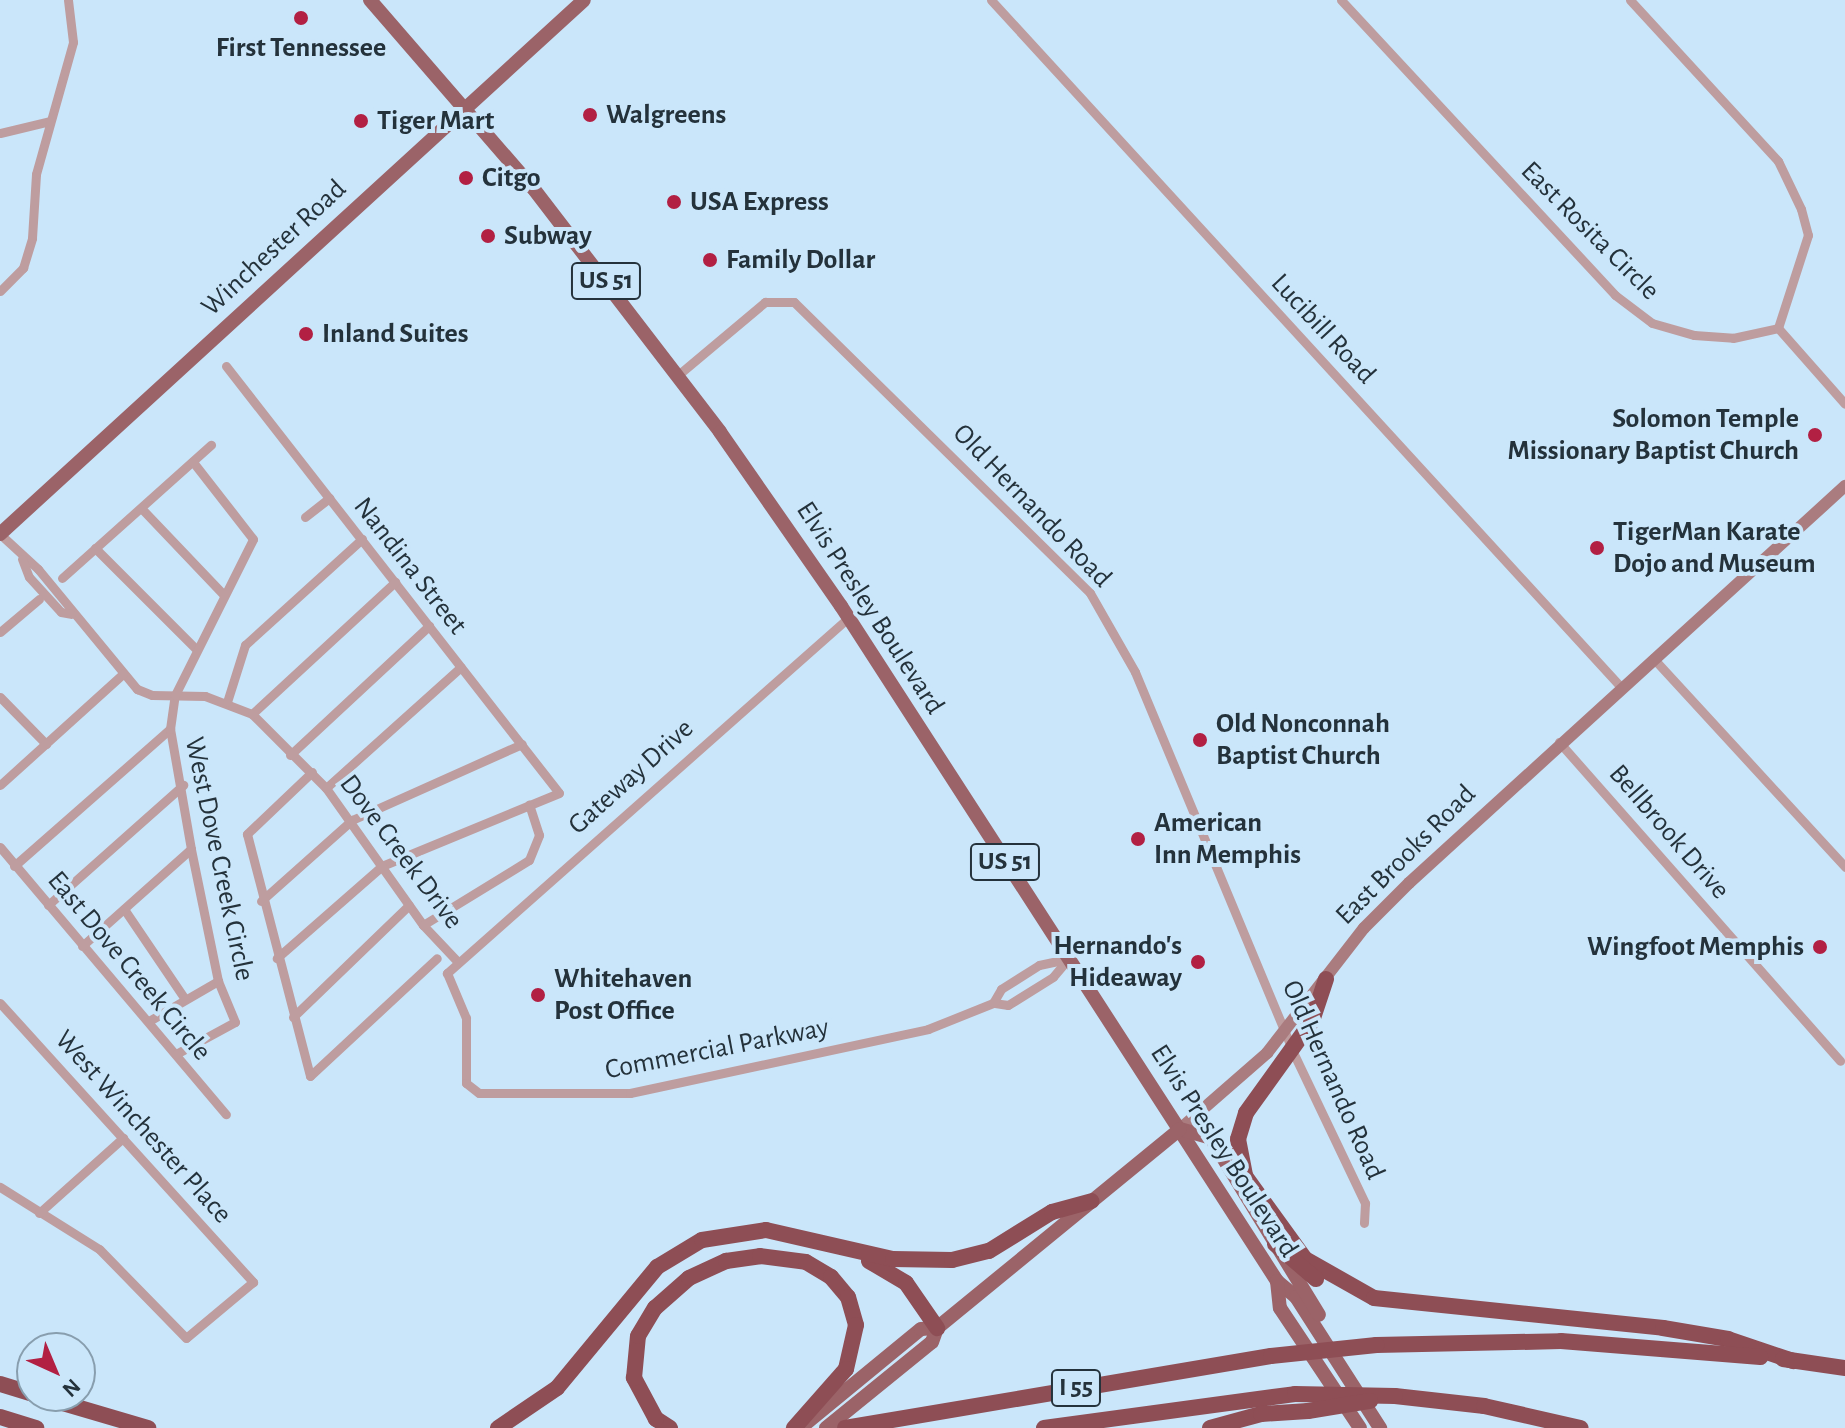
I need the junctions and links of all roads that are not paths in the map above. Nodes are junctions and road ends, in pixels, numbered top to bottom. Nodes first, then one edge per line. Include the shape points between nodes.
1 (68, 0) edge
2 (370, 0) edge
3 (584, 0) edge
4 (991, 0) edge
5 (1341, 0) edge
6 (1630, 0) edge
7 (465, 108) junction
8 (50, 121) junction
9 (0, 133) edge
10 (0, 291) edge
11 (1778, 328) junction
12 (226, 366) dead end
13 (678, 375) junction
14 (1845, 404) edge
15 (211, 445) dead end
16 (193, 462) junction
17 (1845, 486) edge
18 (329, 498) junction
19 (141, 508) junction
20 (305, 517) dead end
21 (0, 534) edge
22 (362, 539) junction
23 (95, 548) junction
24 (20, 556) junction
25 (62, 578) dead end
26 (395, 582) junction
27 (53, 587) junction
28 (223, 594) junction
29 (42, 597) junction
30 (71, 614) junction
31 (848, 618) junction
32 (429, 626) junction
33 (0, 632) edge
34 (196, 649) junction
35 (1653, 658) junction
36 (461, 667) junction
37 (123, 674) junction
38 (1621, 687) junction
39 (175, 695) junction
40 (0, 697) edge
41 (227, 702) junction
42 (252, 714) junction
43 (170, 729) junction
44 (1559, 742) junction
45 (46, 744) junction
46 (522, 744) junction
47 (290, 755) junction
48 (312, 772) junction
49 (0, 785) edge
50 (183, 785) junction
51 (326, 788) junction
52 (529, 805) junction
53 (352, 820) junction
54 (0, 847) edge
55 (191, 849) junction
56 (14, 866) junction
57 (382, 866) junction
58 (1845, 867) edge
59 (261, 901) junction
60 (48, 905) junction
61 (409, 905) junction
62 (124, 909) junction
63 (423, 925) junction
64 (82, 946) junction
65 (277, 958) junction
66 (437, 958) dead end
67 (1068, 959) junction
68 (458, 962) junction
69 (447, 973) joint
70 (1326, 979) junction
71 (218, 981) junction
72 (185, 999) junction
73 (993, 1003) junction
74 (1, 1005) edge
75 (293, 1017) junction
76 (149, 1021) junction
77 (1286, 1032) junction
78 (1292, 1050) junction
79 (176, 1054) junction
80 (1840, 1061) dead end
81 (226, 1114) dead end
82 (1180, 1129) junction
83 (123, 1138) junction
84 (0, 1187) edge
85 (1092, 1201) junction
86 (39, 1213) junction
87 (1364, 1223) dead end
88 (828, 1243) junction
89 (1275, 1244) junction
90 (1277, 1281) junction
91 (1363, 1294) junction
92 (937, 1328) junction
93 (1793, 1361) junction
94 (1845, 1368) edge
95 (1344, 1371) junction
96 (1403, 1396) junction
97 (94, 1412) edge
98 (0, 1417) edge
99 (1100, 1419) junction
100 (36, 1428) edge
101 (148, 1428) edge
102 (498, 1428) edge
103 (670, 1428) edge
104 (796, 1428) edge
105 (826, 1428) edge
106 (845, 1428) edge
107 (1044, 1428) edge
108 (1064, 1428) edge
109 (1210, 1428) edge
110 (1360, 1428) edge
111 (1380, 1428) edge
112 (1581, 1428) edge

1 - 8 street via 73,42
2 - 7 main road, Elvis Presley Boulevard / US 51
3 - 7 main road, Winchester Road
4 - 38 street, Lucibill Road
5 - 11 street, East Rosita Circle via 1615,295 1652,323 1694,335 1733,338
6 - 11 street via 1778,161 1801,209 1808,235
7 - 13 main road, Elvis Presley Boulevard / US 51
7 - 21 main road, Winchester Road
8 - 9 street
8 - 10 street via 23,268
11 - 14 street
12 - 18 street, Nandina Street
13 - 31 main road, Elvis Presley Boulevard / US 51
13 - 77 street, Old Hernando Road via 765,302 794,302 1090,593 1135,672
15 - 16 street
16 - 19 street
16 - 28 street via 253,539
17 - 35 main road, East Brooks Road
18 - 20 street
18 - 22 street, Nandina Street
19 - 23 street
19 - 28 street
21 - 24 street
22 - 26 street, Nandina Street
22 - 41 street via 245,645
23 - 25 street
23 - 34 street
24 - 27 street
24 - 29 street
26 - 32 street, Nandina Street
26 - 42 street
27 - 29 street
27 - 30 street
28 - 34 street
29 - 30 street
29 - 33 street
30 - 37 street
31 - 67 main road, Elvis Presley Boulevard / US 51
31 - 68 street, Gateway Drive
32 - 36 street, Nandina Street
32 - 47 street
34 - 39 street
35 - 38 main road, East Brooks Road
35 - 58 street
36 - 46 street, Nandina Street
36 - 51 street
37 - 39 street via 144,693
37 - 45 street
38 - 44 main road, East Brooks Road
39 - 41 street, Dove Creek Drive
39 - 43 street, West Dove Creek Circle
40 - 45 street
41 - 42 street, Dove Creek Drive
42 - 47 street, Dove Creek Drive
43 - 50 street, West Dove Creek Circle
43 - 56 street
44 - 70 main road, East Brooks Road via 1380,912
44 - 80 street, Bellbrook Drive
45 - 49 street
46 - 52 street, Nandina Street via 559,793
46 - 53 street
47 - 48 street, Dove Creek Drive
48 - 51 street, Dove Creek Drive
48 - 59 street via 247,834
50 - 55 street, West Dove Creek Circle
50 - 60 street
51 - 53 street, Dove Creek Drive
52 - 57 street
52 - 63 street via 539,835 529,860
53 - 57 street, Dove Creek Drive
53 - 59 street
54 - 56 street, East Dove Creek Circle
55 - 62 street
55 - 71 street, West Dove Creek Circle
56 - 60 street, East Dove Creek Circle
57 - 61 street, Dove Creek Drive
57 - 65 street
59 - 65 street
60 - 64 street, East Dove Creek Circle
61 - 63 street, Dove Creek Drive
61 - 75 street
62 - 64 street
62 - 72 street
63 - 68 street, Dove Creek Drive
64 - 76 street, East Dove Creek Circle
65 - 75 street
66 - 75 street via 310,1076
67 - 73 street, Commercial Parkway via 1039,965 1001,989
67 - 73 street, Commercial Parkway via 1053,977 1008,1005
67 - 82 main road, Elvis Presley Boulevard / US 51
68 - 69 street, Gateway Drive
69 - 73 street, Commercial Parkway via 466,1018 466,1083 479,1093 630,1093 919,1031
70 - 77 main road, East Brooks Road
70 - 78 highway via 1312,1021
71 - 72 street
71 - 79 street, West Dove Creek Circle via 235,1022
72 - 76 street
74 - 83 street, West Winchester Place
76 - 79 street, East Dove Creek Circle
77 - 78 street, Old Hernando Road
77 - 82 main road, East Brooks Road
78 - 87 street, Old Hernando Road via 1365,1203
78 - 91 highway via 1242,1121 1242,1168 1292,1246 1320,1271
79 - 81 street, East Dove Creek Circle
82 - 85 main road, East Brooks Road
82 - 89 main road via 1211,1138
82 - 90 main road, Elvis Presley Boulevard / US 51
83 - 86 street
83 - 86 street, West Winchester Place via 253,1282 186,1338 99,1249
84 - 86 street
85 - 88 highway via 1052,1212 989,1251 952,1260 893,1259
85 - 92 main road, East Brooks Road
88 - 92 highway via 896,1274
88 - 102 highway via 743,1230 702,1240 671,1257 642,1281 557,1388
89 - 91 highway via 1319,1281
89 - 95 main road via 1328,1330
90 - 95 main road, Elvis Presley Boulevard / US 51 via 1296,1297
90 - 110 main road, Elvis Presley Boulevard / US 51 via 1280,1308
91 - 93 highway via 1663,1328 1728,1339
92 - 104 main road, East Brooks Road via 921,1329
92 - 105 main road, East Brooks Road via 932,1342
93 - 94 highway, I 55
93 - 106 highway, I 55, bridge via 1561,1341 1376,1345 1271,1356
95 - 111 main road, Elvis Presley Boulevard / US 51
96 - 99 highway, I 55, bridge via 1295,1394
96 - 109 highway, bridge via 1261,1414
96 - 112 highway, I 55
97 - 101 highway
98 - 100 highway
99 - 107 highway, I 55
99 - 108 highway
103 - 104 highway via 656,1419 634,1378 638,1336 655,1308 689,1278 726,1261 760,1256 806,1262 831,1277 848,1297 856,1325 846,1369

